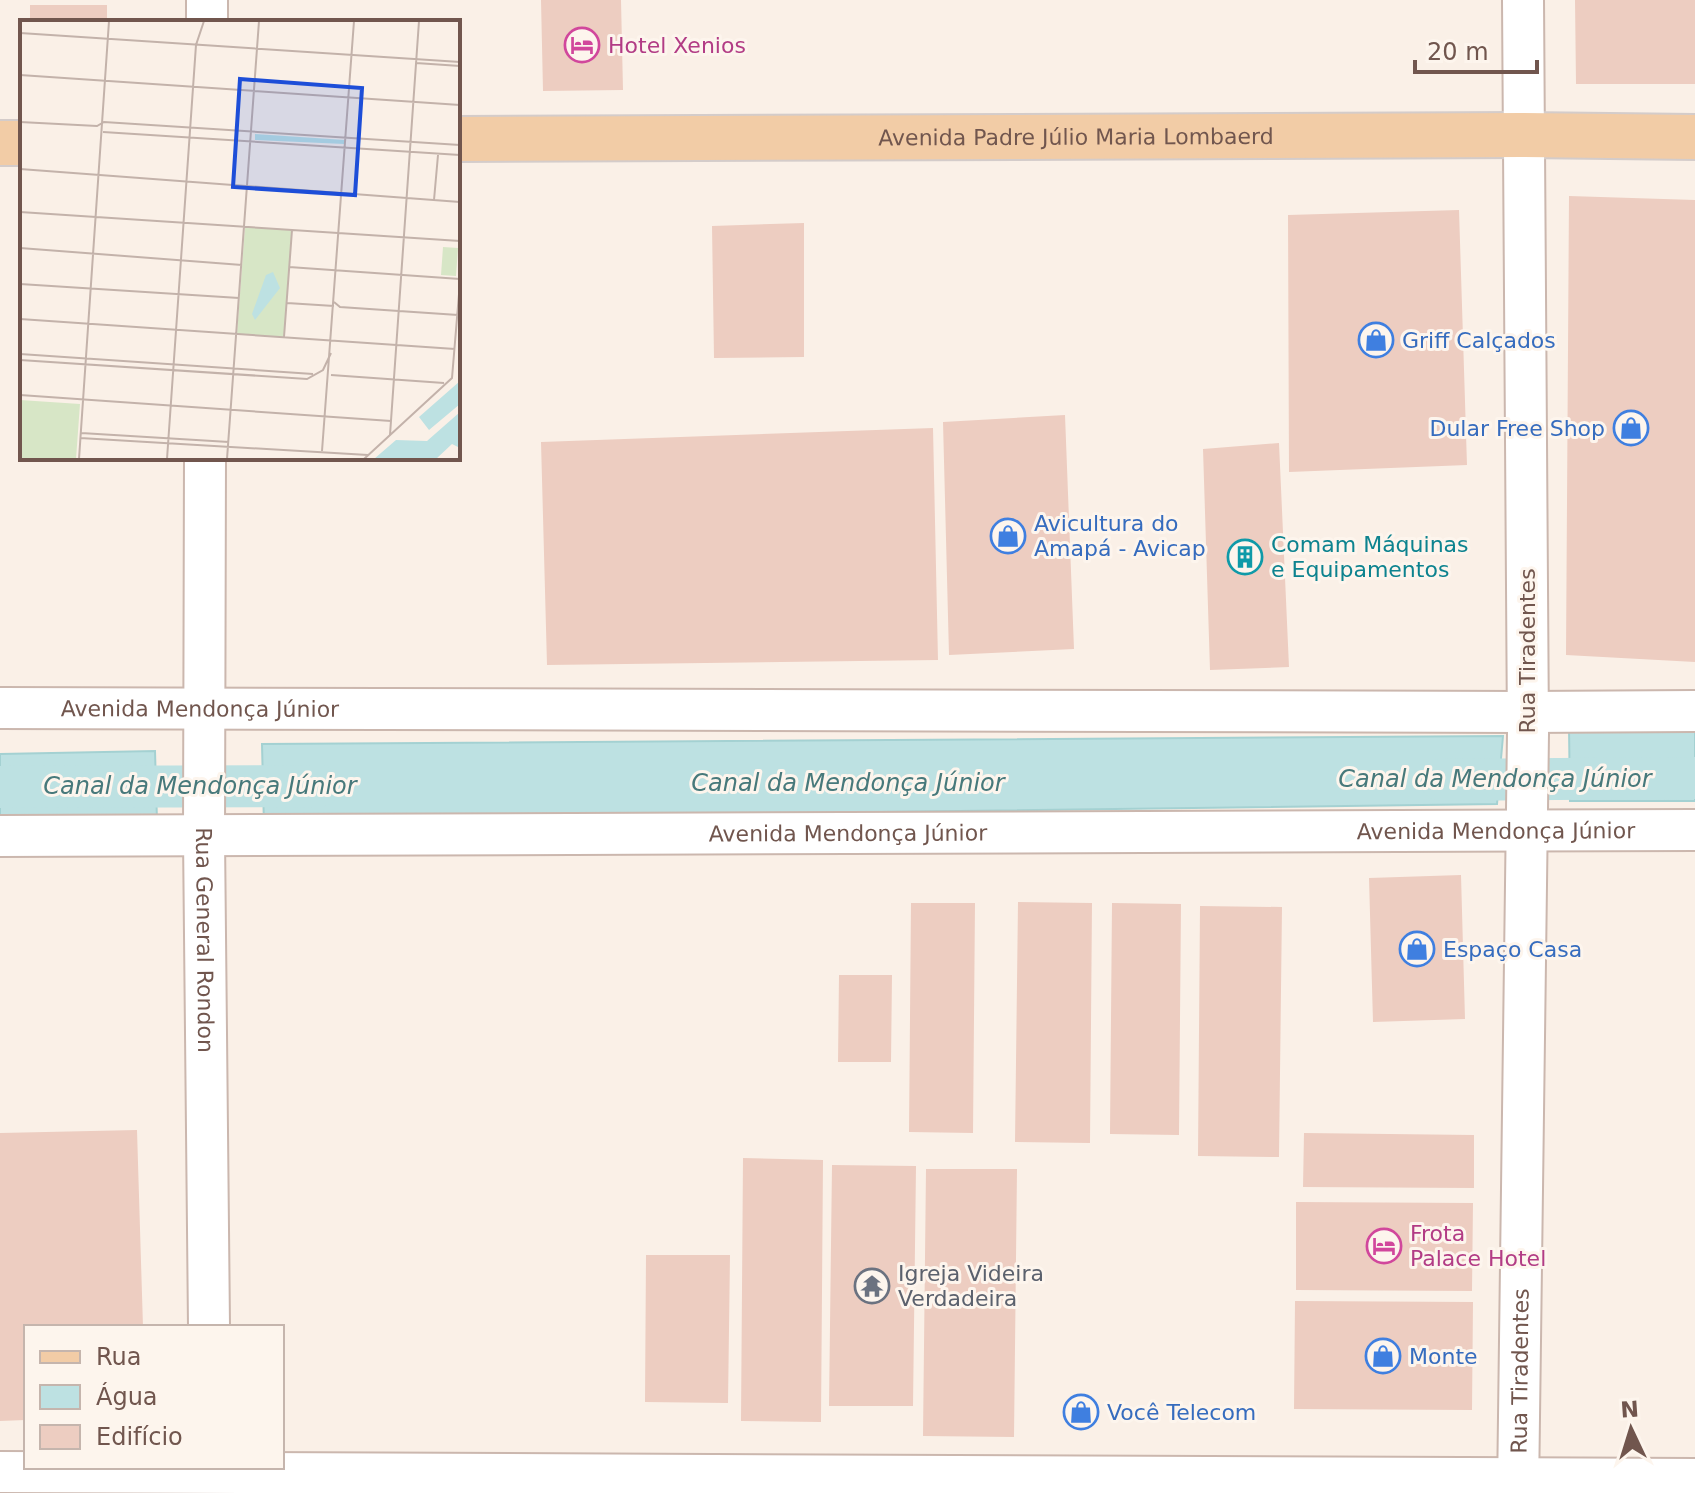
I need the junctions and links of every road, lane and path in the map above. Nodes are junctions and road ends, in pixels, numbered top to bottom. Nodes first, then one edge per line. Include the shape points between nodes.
1 (1523, 0) edge
2 (1523, 135) junction
3 (1695, 137) edge
4 (460, 139) edge
5 (205, 460) edge
6 (0, 708) edge
7 (1695, 711) edge
8 (1528, 723) junction
9 (205, 725) junction
10 (1527, 818) junction
11 (204, 825) junction
12 (1695, 830) edge
13 (0, 836) edge
14 (209, 1325) edge
15 (0, 1472) edge
16 (210, 1478) edge
17 (1695, 1479) edge
18 (1518, 1486) edge

1 - 2 street, Rua Tiradentes
2 - 3 main road, Avenida Padre Júlio Maria Lombaerd
2 - 4 main road, Avenida Padre Júlio Maria Lombaerd
2 - 8 street, Rua Tiradentes
5 - 9 street, Rua General Rondon
6 - 9 street, Avenida Mendonça Júnior
7 - 8 street, Avenida Mendonça Júnior
8 - 9 street, Avenida Mendonça Júnior
8 - 10 street, Rua Tiradentes
9 - 11 street, Rua General Rondon
10 - 11 street, Avenida Mendonça Júnior
10 - 12 street, Avenida Mendonça Júnior
10 - 18 street, Rua Tiradentes
11 - 13 street, Avenida Mendonça Júnior
11 - 14 street, Rua General Rondon
15 - 16 street
16 - 18 street
17 - 18 street

